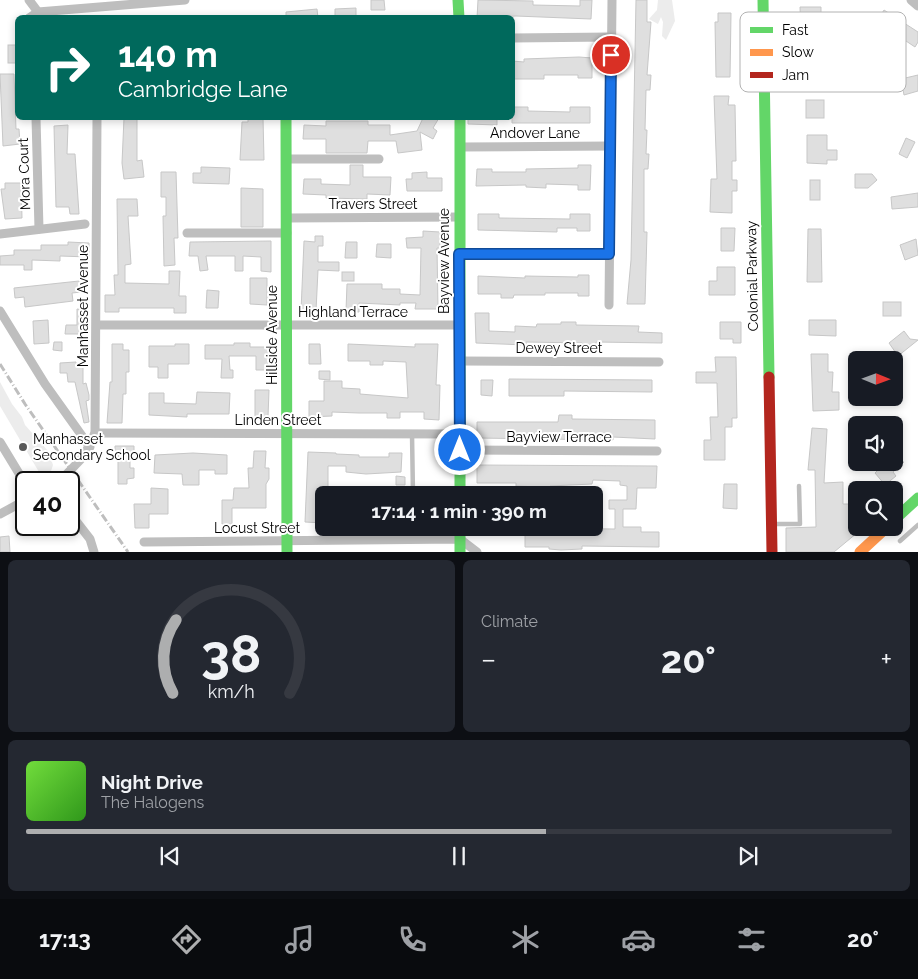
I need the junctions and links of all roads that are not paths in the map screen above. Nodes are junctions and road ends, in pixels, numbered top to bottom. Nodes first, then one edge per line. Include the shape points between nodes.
1 (29, 0) edge
2 (185, 0) edge
3 (458, 0) edge
4 (612, 0) edge
5 (910, 0) edge
6 (140, 2) edge
7 (918, 6) edge
8 (101, 7) junction
9 (38, 12) junction
10 (34, 15) edge
11 (101, 15) edge
12 (459, 15) edge
13 (611, 37) junction
14 (515, 38) edge
15 (765, 92) edge
16 (36, 120) edge
17 (97, 120) edge
18 (286, 120) edge
19 (460, 120) edge
20 (610, 146) junction
21 (460, 147) junction
22 (286, 159) junction
23 (380, 159) dead end
24 (460, 217) junction
25 (287, 218) junction
26 (86, 224) dead end
27 (39, 229) junction
28 (187, 233) dead end
29 (287, 233) junction
30 (0, 234) edge
31 (459, 254) junction
32 (609, 254) junction
33 (609, 305) dead end
34 (0, 311) edge
35 (97, 325) junction
36 (459, 325) junction
37 (287, 326) junction
38 (460, 361) junction
39 (659, 362) dead end
40 (95, 433) junction
41 (287, 433) junction
42 (412, 434) junction
43 (460, 434) junction
44 (0, 444) edge
45 (90, 446) junction
46 (460, 450) junction
47 (657, 451) dead end
48 (17, 471) edge
49 (70, 471) edge
50 (413, 486) edge
51 (460, 486) edge
52 (799, 486) dead end
53 (918, 498) edge
54 (15, 506) edge
55 (903, 512) edge
56 (0, 514) edge
57 (772, 524) junction
58 (918, 525) edge
59 (80, 526) edge
60 (415, 536) edge
61 (460, 536) edge
62 (877, 536) edge
63 (415, 540) junction
64 (460, 540) junction
65 (900, 541) dead end
66 (144, 542) dead end
67 (287, 546) edge
68 (94, 552) edge
69 (460, 552) edge
70 (477, 552) edge
71 (772, 552) edge
72 (860, 552) edge

1 - 9 street
2 - 6 street
3 - 12 street
4 - 13 street
5 - 7 street
6 - 8 street
8 - 9 street
8 - 11 street
9 - 10 street
13 - 14 street
13 - 20 street
15 - 57 street, Colonial Parkway
16 - 27 street, Mora Court
17 - 35 street, Manhasset Avenue
18 - 22 street, Hillside Avenue
19 - 21 street, Bayview Avenue
20 - 21 street, Andover Lane
20 - 32 street
21 - 24 street, Bayview Avenue
22 - 23 street
22 - 25 street, Hillside Avenue
24 - 25 street, Travers Street
24 - 31 street, Bayview Avenue
25 - 29 street, Hillside Avenue
26 - 27 street
27 - 30 street
28 - 29 street
29 - 37 street, Hillside Avenue
31 - 32 street
31 - 36 street, Bayview Avenue
32 - 33 street
34 - 45 street via 45,384
35 - 37 street, Highland Terrace
35 - 40 street, Manhasset Avenue
36 - 37 street, Highland Terrace
36 - 38 street, Bayview Avenue
37 - 41 street, Hillside Avenue
38 - 39 street, Dewey Street
38 - 43 street, Bayview Avenue
40 - 41 street, Linden Street
40 - 45 street, Manhasset Avenue
41 - 42 street, Linden Street
41 - 67 street, Hillside Avenue
42 - 43 street, Linden Street
42 - 50 lane
43 - 46 street, Bayview Avenue
44 - 48 street
45 - 49 street, Manhasset Avenue
46 - 47 street, Bayview Terrace
46 - 51 street, Bayview Avenue
52 - 57 lane via 800,524
53 - 55 street
54 - 56 street
57 - 71 street, Colonial Parkway
58 - 65 lane
59 - 68 street via 90,539
60 - 63 lane
61 - 64 street
62 - 72 street
63 - 64 street, Locust Street
63 - 67 street, Locust Street
64 - 69 street
64 - 70 street
66 - 67 street, Locust Street

